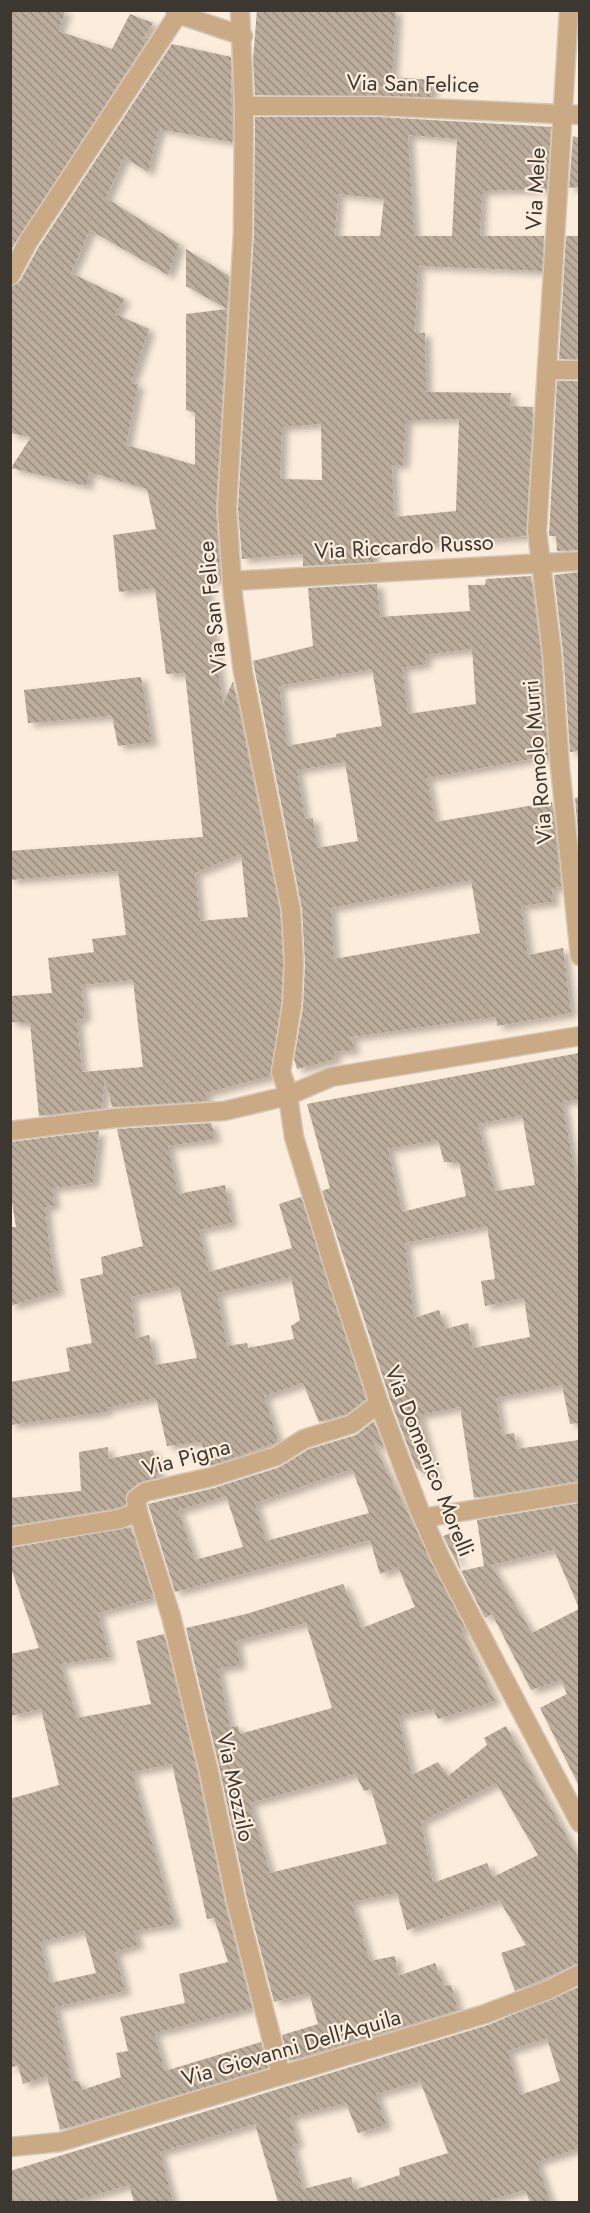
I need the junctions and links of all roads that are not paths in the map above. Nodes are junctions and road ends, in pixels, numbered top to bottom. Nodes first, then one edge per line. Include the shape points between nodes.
1 (240, 10) edge
2 (569, 10) edge
3 (176, 12) edge
4 (243, 36) junction
5 (244, 106) junction
6 (571, 114) edge
7 (10, 276) edge
8 (547, 370) junction
9 (579, 370) edge
10 (579, 561) edge
11 (538, 563) junction
12 (232, 580) junction
13 (579, 956) edge
14 (579, 1036) edge
15 (287, 1096) junction
16 (10, 1131) edge
17 (379, 1403) junction
18 (579, 1492) edge
19 (138, 1512) junction
20 (423, 1518) junction
21 (10, 1538) edge
22 (579, 1823) edge
23 (579, 1974) edge
24 (281, 2075) junction
25 (10, 2147) edge

1 - 4 street, Via San Felice
2 - 6 street, Via Mele
3 - 4 street
3 - 7 street
4 - 5 street, Via San Felice
5 - 6 street, Via San Felice via 378,106
5 - 12 street, Via San Felice via 243,232 227,508
6 - 8 street, Via Mele
8 - 9 street
8 - 11 street, Via Mele
10 - 11 street, Via Riccardo Russo
11 - 12 street, Via Riccardo Russo
11 - 13 street, Via Romolo Murri via 552,653
12 - 15 street, Via San Felice via 243,672 291,910 292,1005 281,1072
14 - 15 street via 331,1077
15 - 16 street via 224,1111 116,1118
15 - 17 street, Via Domenico Morelli via 294,1137
17 - 19 street, Via Pigna via 352,1424 304,1439 277,1456 145,1492 136,1499
17 - 20 street, Via Domenico Morelli
18 - 20 street
19 - 21 street, Via Pigna via 120,1519
19 - 24 street, Via Mozzilo via 171,1616 236,1901
20 - 22 street, Via Domenico Morelli
23 - 24 street, Via Giovanni Dell'Aquila via 484,2014
24 - 25 street, Via Giovanni Dell'Aquila via 60,2142

